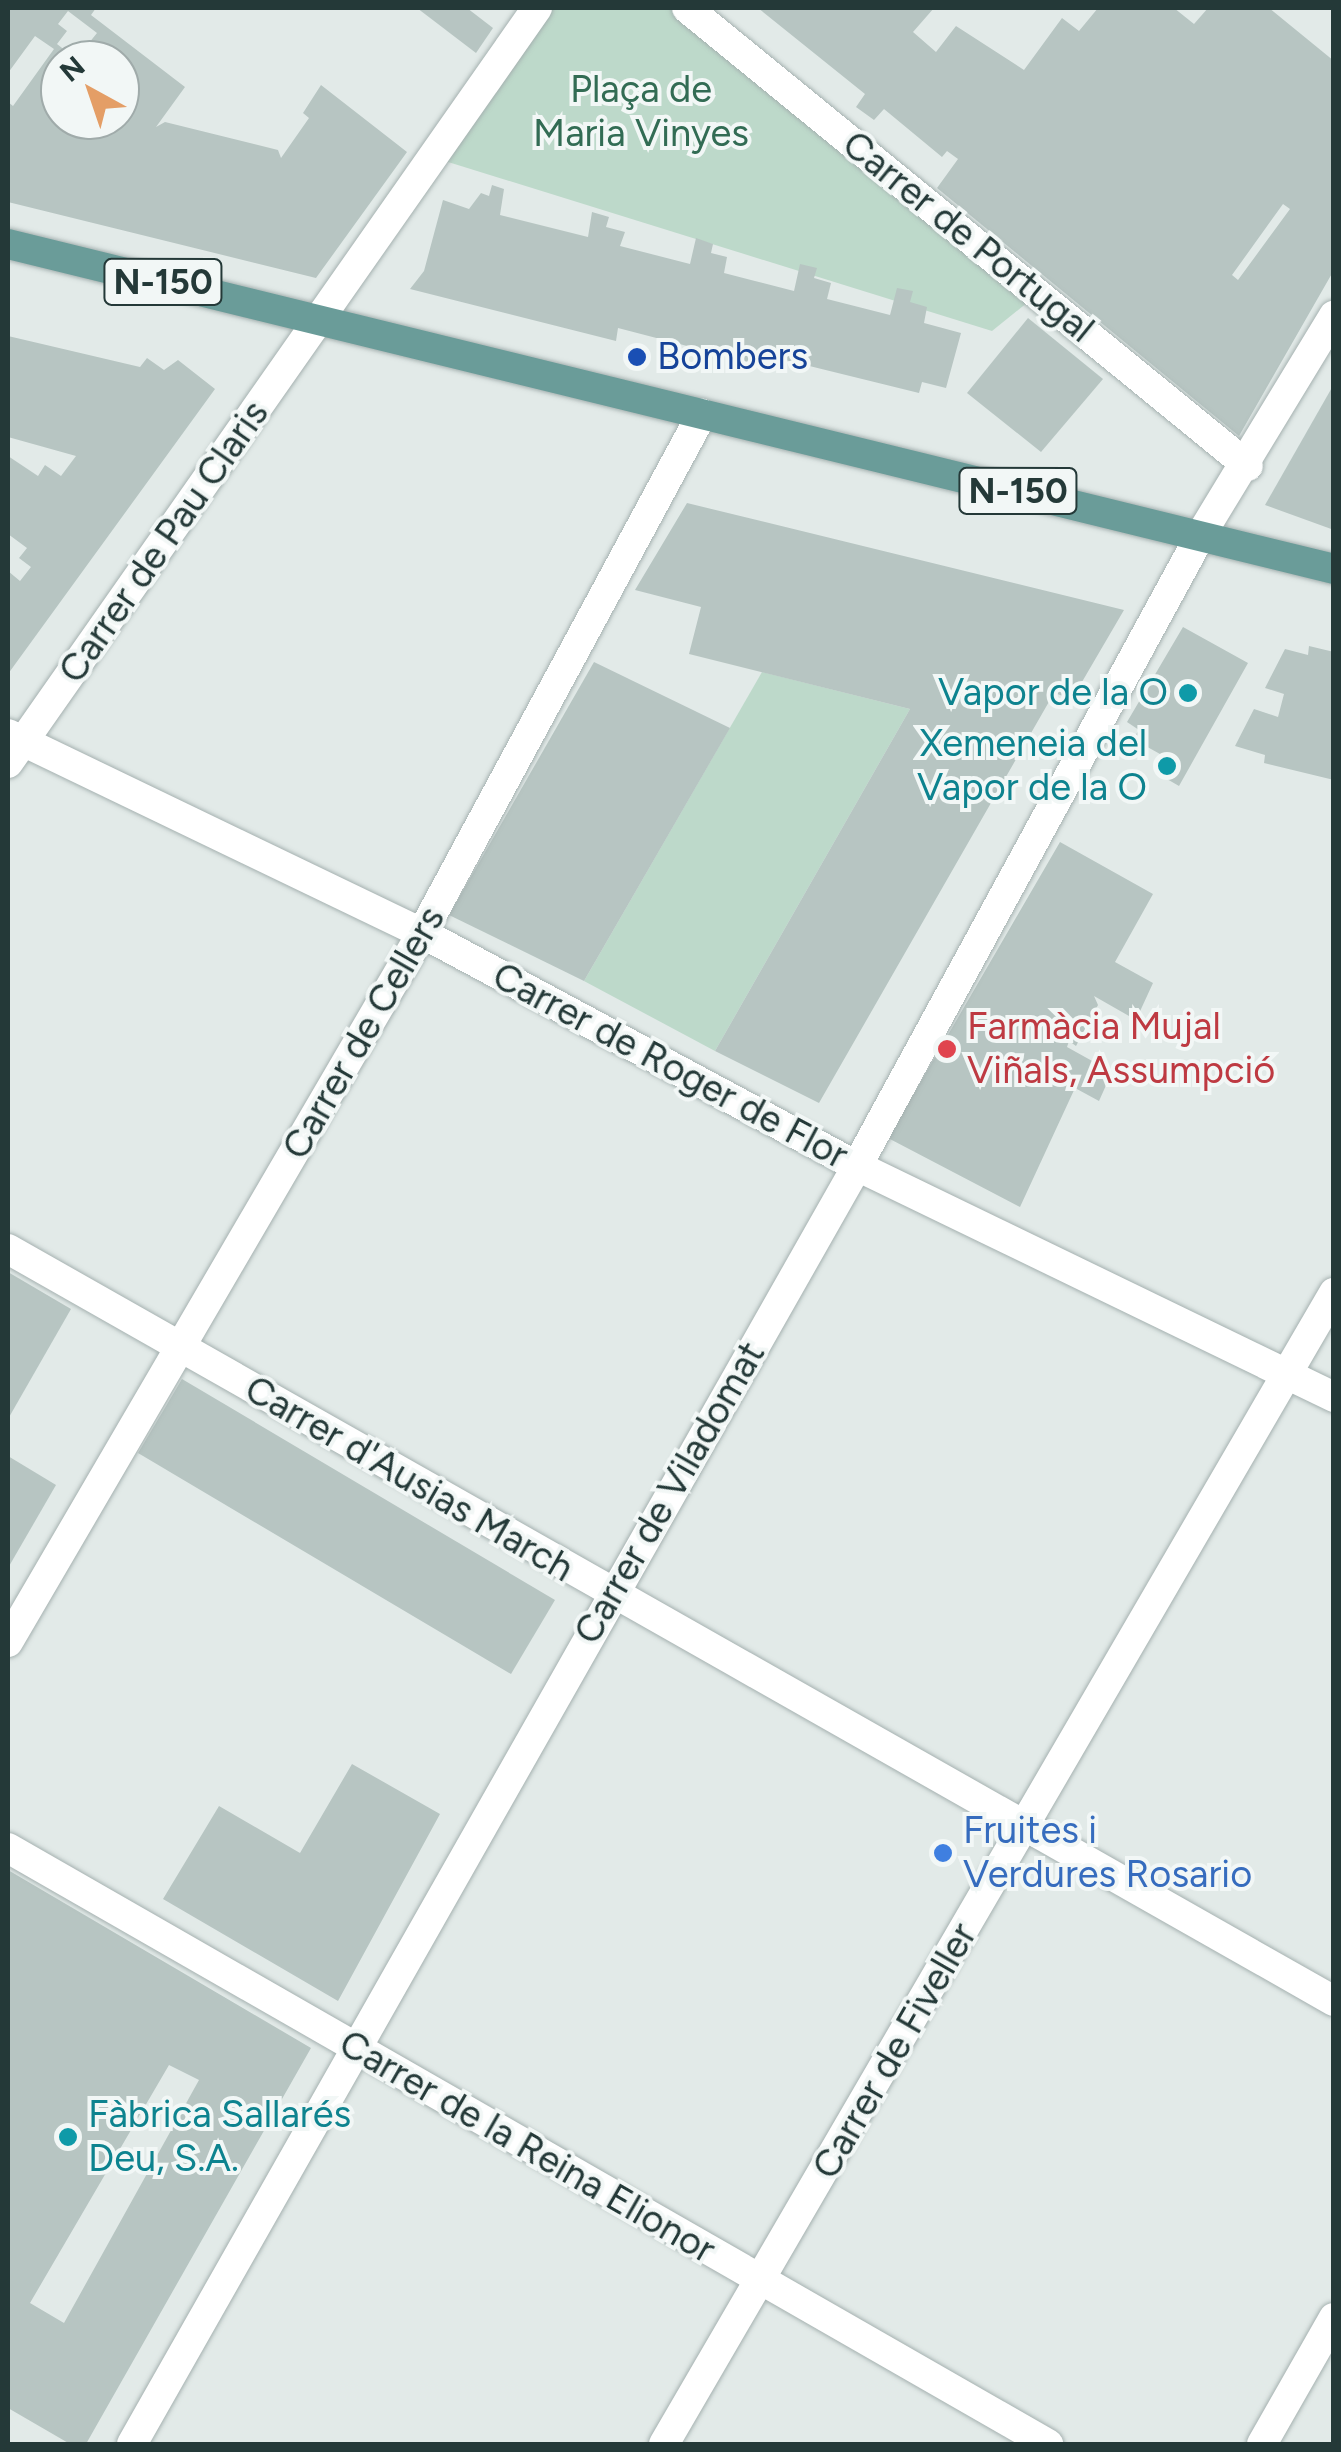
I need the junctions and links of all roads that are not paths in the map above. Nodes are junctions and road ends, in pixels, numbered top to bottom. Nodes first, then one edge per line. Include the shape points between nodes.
1 (536, 8) edge
2 (687, 8) edge
3 (8, 244) edge
4 (1334, 316) edge
5 (319, 320) junction
6 (702, 414) junction
7 (1248, 466) junction
8 (1200, 536) junction
9 (1334, 568) edge
10 (13, 746) edge
11 (422, 933) junction
12 (857, 1166) junction
13 (8, 1248) edge
14 (1334, 1293) edge
15 (183, 1350) junction
16 (1287, 1373) junction
17 (1334, 1396) edge
18 (611, 1594) junction
19 (8, 1642) edge
20 (1027, 1824) junction
21 (8, 1848) edge
22 (1334, 2001) edge
23 (353, 2049) junction
24 (761, 2280) junction
25 (1334, 2318) edge
26 (132, 2444) edge
27 (664, 2444) edge
28 (1048, 2444) edge
29 (1262, 2444) edge

1 - 5 street, Carrer de Pau Claris
2 - 7 street, Carrer de Portugal
3 - 5 main road, N-150
4 - 7 street, Carrer de Viladomat
5 - 6 main road, N-150
5 - 10 street, Carrer de Pau Claris
6 - 8 main road, N-150
6 - 11 street, Carrer de Cellers
7 - 8 street, Carrer de Viladomat
8 - 9 main road, N-150
8 - 12 street, Carrer de Viladomat
10 - 11 street, Carrer de Roger de Flor
11 - 12 street, Carrer de Roger de Flor
11 - 15 street, Carrer de Cellers
12 - 16 street, Carrer de Roger de Flor
12 - 18 street, Carrer de Viladomat
13 - 15 street, Carrer d'Ausias March
14 - 16 street, Carrer de Fiveller
15 - 18 street, Carrer d'Ausias March
15 - 19 street, Carrer de Cellers
16 - 17 street, Carrer de Roger de Flor
16 - 20 street, Carrer de Fiveller
18 - 20 street, Carrer d'Ausias March
18 - 23 street, Carrer de Viladomat
20 - 22 street, Carrer d'Ausias March
20 - 24 street, Carrer de Fiveller
21 - 23 street, Carrer de la Reina Elionor
23 - 24 street, Carrer de la Reina Elionor
23 - 26 street, Carrer de Viladomat
24 - 27 street, Carrer de Fiveller
24 - 28 street, Carrer de la Reina Elionor
25 - 29 street

